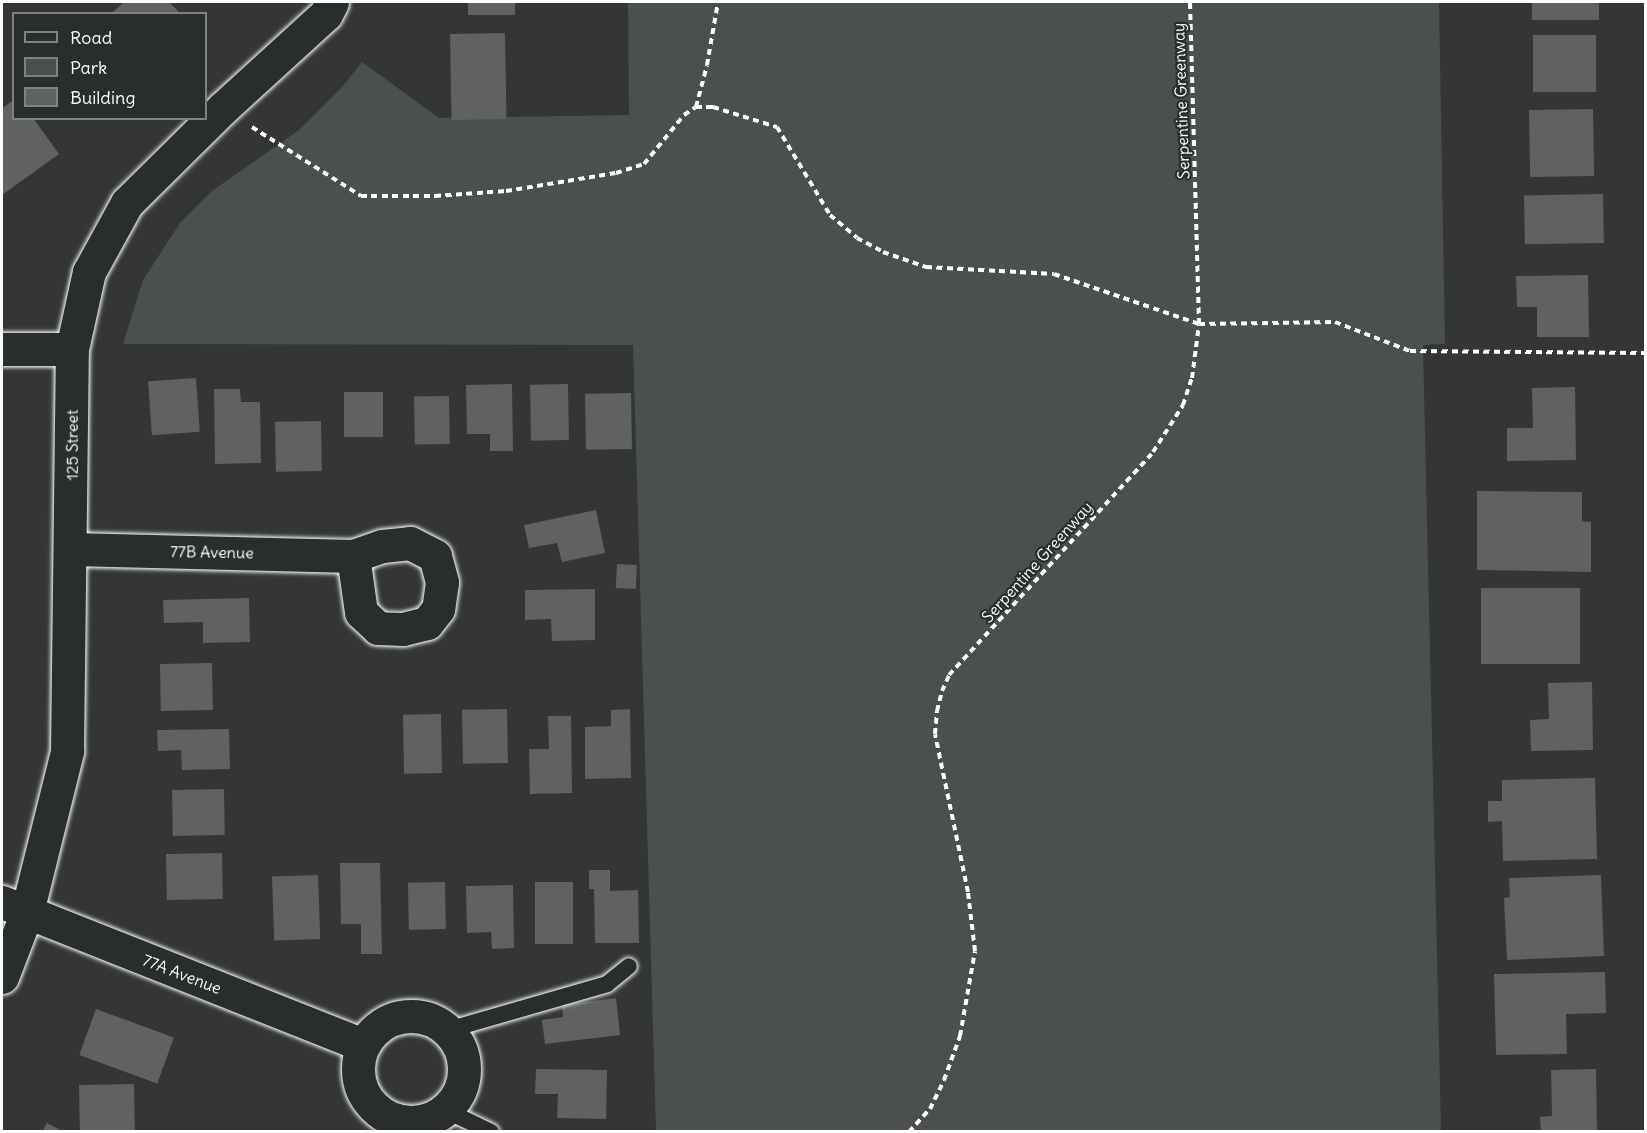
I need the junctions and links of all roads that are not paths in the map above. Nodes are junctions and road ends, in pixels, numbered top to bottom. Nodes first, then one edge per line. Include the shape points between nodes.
1 (332, 2) edge
2 (2, 349) edge
3 (72, 349) junction
4 (71, 549) junction
5 (353, 556) dead end
6 (14, 907) edge
7 (629, 966) dead end
8 (2, 977) edge
9 (448, 1030) junction
10 (363, 1045) junction
11 (445, 1110) junction
12 (491, 1131) edge

1 - 3 street, 125 Street via 326,14 223,108 127,204 89,272
2 - 3 street
3 - 4 street, 125 Street
4 - 5 street, 77B Avenue
4 - 6 street, 125 Street via 67,751
6 - 8 street, 125 Street
6 - 10 street, 77A Avenue
7 - 9 lane via 607,984
9 - 10 street via 434,1020 402,1016 386,1022
9 - 11 street via 459,1045 464,1080 457,1097
10 - 11 street via 358,1062 359,1081 378,1111 394,1120 412,1122
11 - 12 lane

